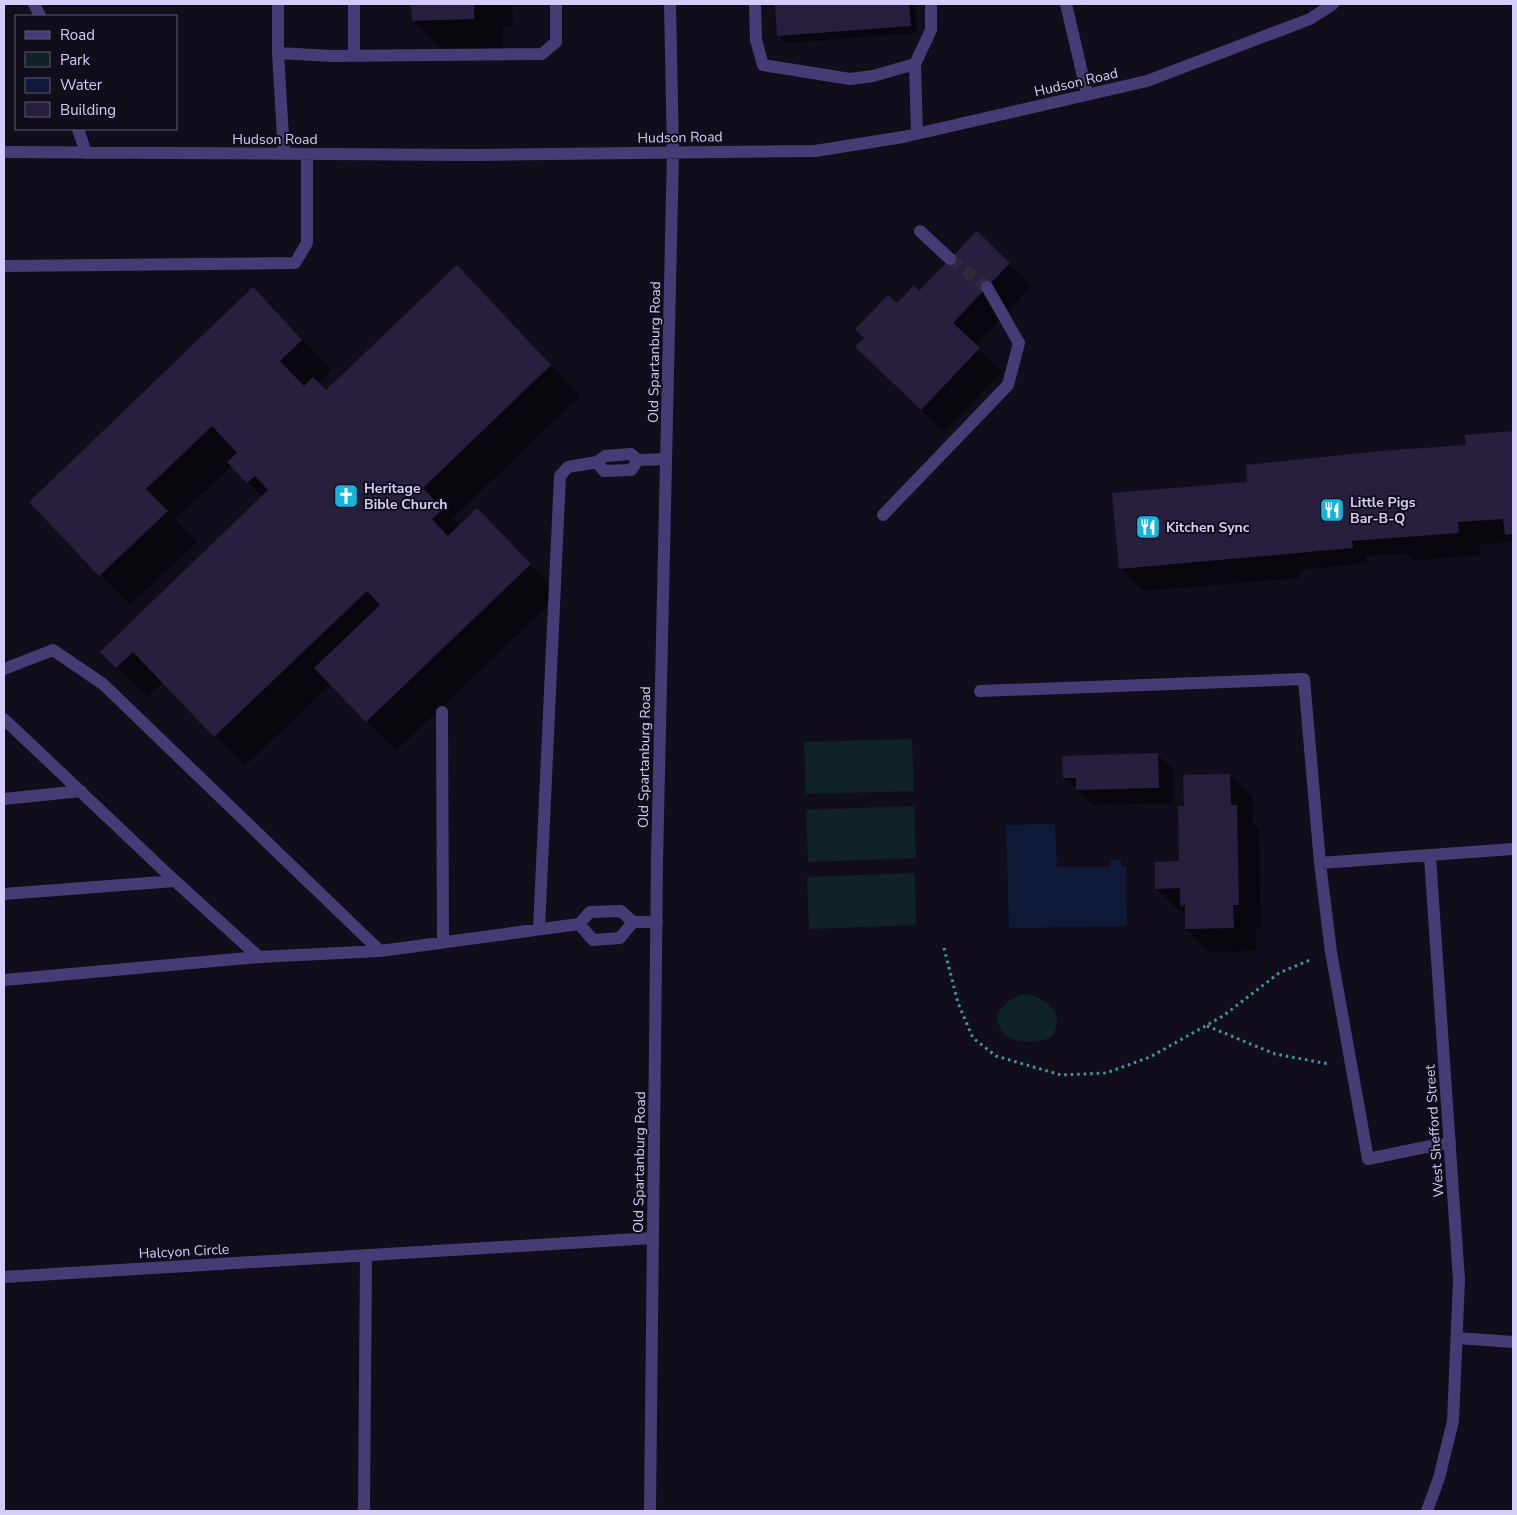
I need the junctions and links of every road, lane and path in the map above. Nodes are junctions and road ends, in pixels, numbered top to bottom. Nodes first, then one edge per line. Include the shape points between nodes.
1 (278, 4) edge
2 (354, 4) edge
3 (556, 4) edge
4 (670, 4) edge
5 (755, 4) edge
6 (931, 4) edge
7 (1066, 4) edge
8 (1333, 4) edge
9 (278, 53) junction
10 (354, 56) junction
11 (915, 64) junction
12 (1087, 94) junction
13 (78, 130) edge
14 (917, 134) junction
15 (4, 152) edge
16 (673, 152) junction
17 (86, 153) junction
18 (284, 154) junction
19 (307, 154) junction
20 (920, 231) dead end
21 (950, 259) tunnel mouth
22 (4, 266) edge
23 (987, 287) tunnel mouth
24 (666, 459) junction
25 (883, 515) dead end
26 (4, 668) edge
27 (980, 691) dead end
28 (442, 712) dead end
29 (4, 718) edge
30 (81, 791) junction
31 (4, 799) edge
32 (1513, 849) edge
33 (1430, 857) junction
34 (1320, 864) junction
35 (175, 881) junction
36 (4, 894) edge
37 (633, 922) junction
38 (657, 922) junction
39 (579, 924) junction
40 (539, 930) junction
41 (443, 942) junction
42 (944, 948) dead end
43 (380, 951) junction
44 (1331, 952) junction
45 (260, 957) junction
46 (4, 980) edge
47 (1206, 1026) junction
48 (1352, 1068) junction
49 (1450, 1142) junction
50 (653, 1238) junction
51 (366, 1255) junction
52 (4, 1277) edge
53 (1457, 1338) junction
54 (1513, 1342) edge
55 (364, 1511) edge
56 (650, 1511) edge
57 (1427, 1511) edge

1 - 9 street
2 - 10 street
3 - 10 street via 556,42 542,54
4 - 16 street, Old Spartanburg Road
5 - 11 street via 756,40 763,65 850,79
6 - 11 street via 931,30
7 - 12 street
8 - 12 street, Hudson Road via 1310,19 1147,81
9 - 10 street
9 - 18 street
11 - 14 street
12 - 14 street, Hudson Road
13 - 17 street
14 - 16 street, Hudson Road via 815,151
15 - 17 street, Hudson Road
16 - 19 street, Hudson Road
16 - 24 street, Old Spartanburg Road
17 - 18 street, Hudson Road
18 - 19 street, Hudson Road
19 - 22 street via 307,243 295,263
20 - 21 street
23 - 25 street via 1019,343 1008,385
24 - 38 street, Old Spartanburg Road
24 - 40 street via 638,460 631,470 604,471 597,462 568,466 560,476
26 - 43 street via 53,650 103,684
27 - 34 street via 1304,679
28 - 41 street
29 - 30 street
30 - 31 street
30 - 35 street
32 - 33 street
33 - 34 street
33 - 49 street, West Shefford Street
34 - 44 street
35 - 36 street
35 - 45 street
37 - 38 street
37 - 39 street via 621,911 590,912
37 - 39 street via 620,938 593,940
38 - 50 street, Old Spartanburg Road
39 - 40 street
40 - 41 street
41 - 43 street
42 - 47 path via 958,1003 973,1038 996,1056 1025,1065 1061,1075 1106,1074 1150,1057
43 - 45 street
44 - 47 path via 1279,973
44 - 48 street
45 - 46 street
47 - 48 path via 1274,1054
48 - 49 street via 1368,1159
49 - 53 street, West Shefford Street via 1459,1280
50 - 51 street, Halcyon Circle
50 - 56 street, Old Spartanburg Road
51 - 52 street, Halcyon Circle
51 - 55 street
53 - 54 street
53 - 57 street, West Shefford Street via 1453,1421

